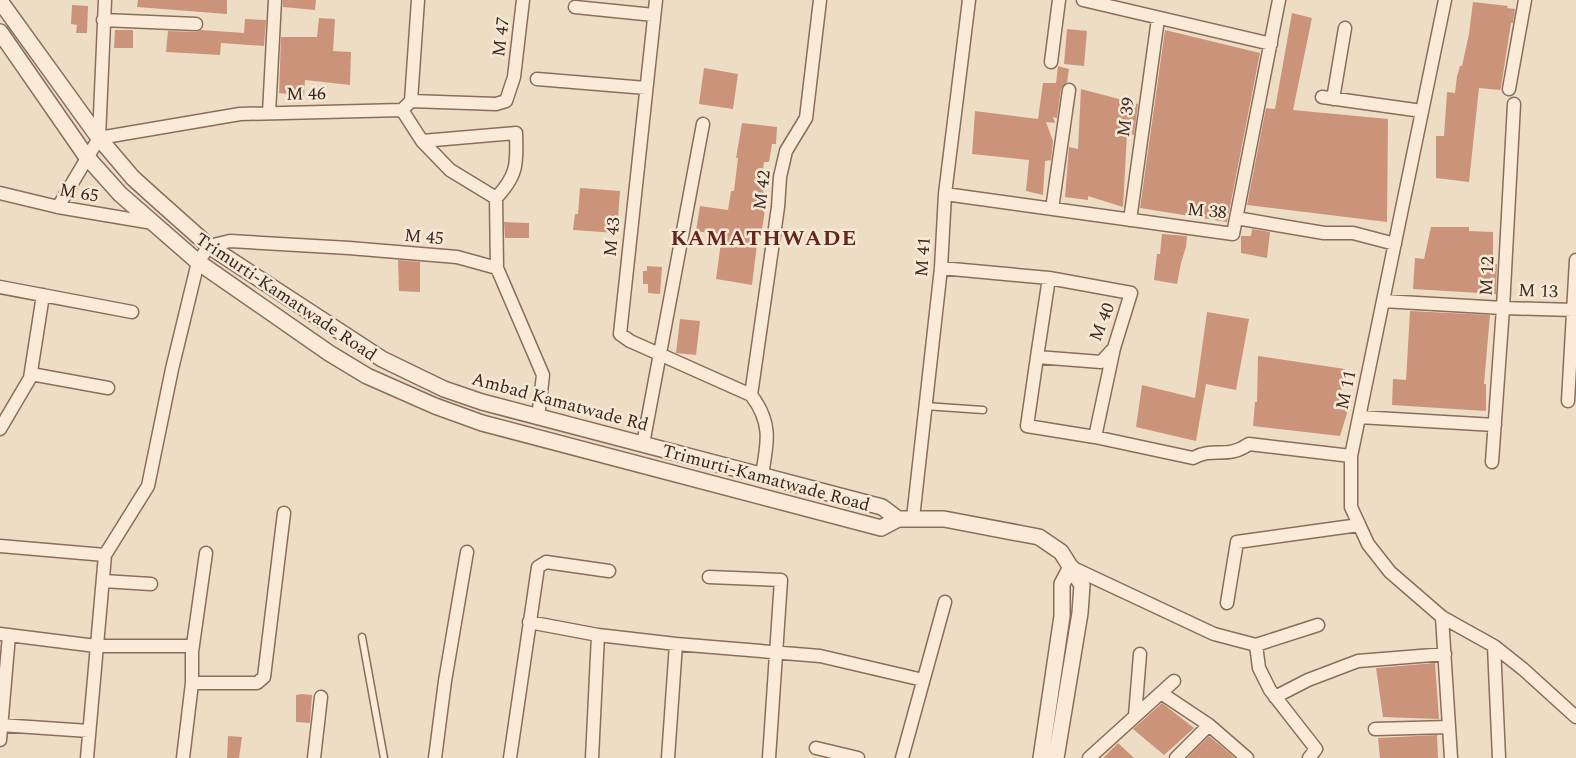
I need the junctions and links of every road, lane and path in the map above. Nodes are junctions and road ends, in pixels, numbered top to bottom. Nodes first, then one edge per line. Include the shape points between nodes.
1 (105, 0) edge
2 (275, 0) edge
3 (418, 0) edge
4 (523, 0) edge
5 (656, 0) edge
6 (820, 0) edge
7 (969, 0) edge
8 (1059, 0) edge
9 (1083, 0) edge
10 (1279, 0) edge
11 (1445, 0) edge
12 (1526, 0) edge
13 (0, 1) edge
14 (576, 7) dead end
15 (654, 15) junction
16 (1158, 19) junction
17 (103, 20) junction
18 (196, 24) dead end
19 (1345, 28) dead end
20 (0, 32) edge
21 (1271, 44) junction
22 (1051, 62) dead end
23 (537, 79) dead end
24 (646, 88) junction
25 (1509, 89) dead end
26 (1069, 90) dead end
27 (1514, 104) dead end
28 (407, 105) junction
29 (1422, 111) junction
30 (269, 113) junction
31 (703, 124) dead end
32 (99, 138) junction
33 (422, 141) junction
34 (86, 156) junction
35 (0, 193) edge
36 (945, 194) junction
37 (496, 198) junction
38 (58, 207) junction
39 (1052, 209) junction
40 (1236, 218) junction
41 (1130, 220) junction
42 (153, 223) junction
43 (1395, 244) junction
44 (209, 246) junction
45 (1576, 260) edge
46 (198, 262) junction
47 (497, 268) junction
48 (940, 268) junction
49 (1049, 278) junction
50 (0, 287) edge
51 (43, 295) junction
52 (1383, 301) junction
53 (1503, 308) junction
54 (1573, 310) junction
55 (132, 312) dead end
56 (1114, 348) junction
57 (660, 355) junction
58 (1037, 357) junction
59 (31, 374) junction
60 (108, 388) dead end
61 (751, 395) junction
62 (1568, 401) dead end
63 (925, 406) junction
64 (984, 410) dead end
65 (1359, 417) junction
66 (538, 418) junction
67 (1495, 425) junction
68 (0, 428) edge
69 (1095, 437) junction
70 (643, 444) junction
71 (1351, 456) junction
72 (1492, 462) dead end
73 (762, 474) junction
74 (284, 513) dead end
75 (913, 518) junction
76 (898, 519) junction
77 (1359, 525) junction
78 (0, 546) edge
79 (467, 552) dead end
80 (206, 553) dead end
81 (105, 555) junction
82 (1072, 567) junction
83 (609, 571) dead end
84 (709, 577) dead end
85 (103, 581) junction
86 (151, 584) dead end
87 (945, 602) dead end
88 (1227, 603) dead end
89 (1442, 617) junction
90 (529, 622) junction
91 (1318, 625) dead end
92 (4, 635) edge
93 (598, 635) junction
94 (362, 637) dead end
95 (676, 644) junction
96 (1256, 645) junction
97 (96, 646) junction
98 (193, 646) junction
99 (1494, 646) junction
100 (776, 651) junction
101 (1140, 654) dead end
102 (1445, 654) junction
103 (923, 680) junction
104 (1174, 681) dead end
105 (192, 683) junction
106 (1161, 692) junction
107 (321, 697) dead end
108 (1275, 697) junction
109 (1134, 716) junction
110 (1576, 717) edge
111 (1, 725) edge
112 (1209, 725) junction
113 (1449, 727) junction
114 (1375, 730) dead end
115 (89, 731) junction
116 (0, 740) edge
117 (816, 748) dead end
118 (1049, 752) edge
119 (87, 758) edge
120 (183, 758) edge
121 (314, 758) edge
122 (384, 758) edge
123 (435, 758) edge
124 (510, 758) edge
125 (592, 758) edge
126 (668, 758) edge
127 (769, 758) edge
128 (858, 758) edge
129 (902, 758) edge
130 (1089, 758) edge
131 (1176, 758) edge
132 (1247, 758) edge
133 (1309, 758) edge
134 (1451, 758) edge
135 (1499, 758) edge

1 - 17 street
2 - 30 street
3 - 28 street
4 - 28 street, M 47 via 514,78 506,100 496,104
5 - 15 street, M 43
6 - 61 street, M 42 via 806,118 786,151 780,177
7 - 36 street, M 41
8 - 22 street
9 - 16 street
10 - 21 street, M 38
11 - 29 street, M 11
12 - 25 street
13 - 32 street
14 - 15 street
15 - 24 street, M 43
16 - 21 street
16 - 41 street, M 39
17 - 18 street
17 - 32 street
19 - 29 street via 1327,98
20 - 34 street, Trimurti-Kamatwade Road
21 - 40 street, M 38
23 - 24 street
24 - 57 street, M 43 via 620,334
26 - 39 street
27 - 53 street, M 12
28 - 30 street, M 46
28 - 33 street
29 - 43 street, M 11
30 - 32 street, M 46 via 240,114
31 - 57 street
32 - 34 street
32 - 44 street, Ambad Kamatwade Rd via 133,178
33 - 37 street via 450,170
33 - 37 street via 516,133 517,166 508,185
34 - 38 street
34 - 42 street, Trimurti-Kamatwade Road via 120,194
35 - 38 street, M 65
36 - 39 street, M 38
36 - 48 street, M 41
37 - 47 street
38 - 42 street, M 65
39 - 41 street, M 38
40 - 41 street, M 38 via 1232,234
40 - 43 street via 1324,233 1353,233
42 - 46 street, Trimurti-Kamatwade Road
43 - 52 street, M 11
44 - 46 street
44 - 47 street, M 45 via 230,241 368,250 457,257
44 - 66 street, Ambad Kamatwade Rd via 369,351 410,374 444,389
45 - 54 street
46 - 76 street, Trimurti-Kamatwade Road via 366,376 435,406 482,423 881,528
46 - 81 street via 148,486
47 - 66 street via 543,375
48 - 49 street, M 40
48 - 63 street, M 41
49 - 56 street, M 40 via 1132,293
49 - 58 street
50 - 51 street
51 - 55 street
51 - 59 street
52 - 53 street, M 12
52 - 65 street, M 11
53 - 54 street, M 13
53 - 67 street
54 - 62 street
56 - 58 street, M 40 via 1100,362
56 - 69 street
57 - 61 street, M 43
57 - 70 street
58 - 69 street via 1027,426
59 - 60 street
59 - 68 street
61 - 73 street via 762,409 766,424 767,445
63 - 64 lane
63 - 75 street, M 41
65 - 67 street
65 - 71 street, M 11
66 - 70 street, Ambad Kamatwade Rd
67 - 72 street
69 - 71 street via 1193,458 1204,452 1236,453 1249,444
70 - 73 street, Ambad Kamatwade Rd
71 - 77 street, M 11 via 1351,507
73 - 76 street, Ambad Kamatwade Rd via 882,507
74 - 105 street via 262,680 257,683
75 - 76 street
75 - 82 street via 944,519 1039,537 1056,546
77 - 88 street via 1237,542
77 - 89 street, M 11 via 1368,544 1385,566
78 - 81 street
79 - 123 street
80 - 98 street
81 - 85 street
82 - 96 street via 1214,634
82 - 118 street via 1082,585 1080,613
83 - 90 street via 542,562 538,567
84 - 100 street via 781,580
85 - 86 street
85 - 97 street
87 - 103 street
89 - 99 street, M 11
89 - 102 street
90 - 93 street
90 - 124 street
91 - 96 street
92 - 97 street
92 - 111 street
93 - 95 street
93 - 125 street
94 - 122 lane
95 - 100 street
95 - 126 street
96 - 108 street via 1259,668
97 - 98 street
97 - 115 street
98 - 105 street
99 - 110 street, M 11
99 - 135 street
100 - 103 street via 820,656
100 - 127 street
101 - 109 street
102 - 108 street via 1358,661
102 - 113 street
103 - 129 street
104 - 106 street
105 - 120 street
106 - 109 street
106 - 112 street
107 - 121 street
108 - 133 street via 1316,749
109 - 130 street
111 - 115 street
111 - 116 street
112 - 131 street
112 - 132 street
113 - 114 street
113 - 134 street
115 - 119 street
117 - 128 street

